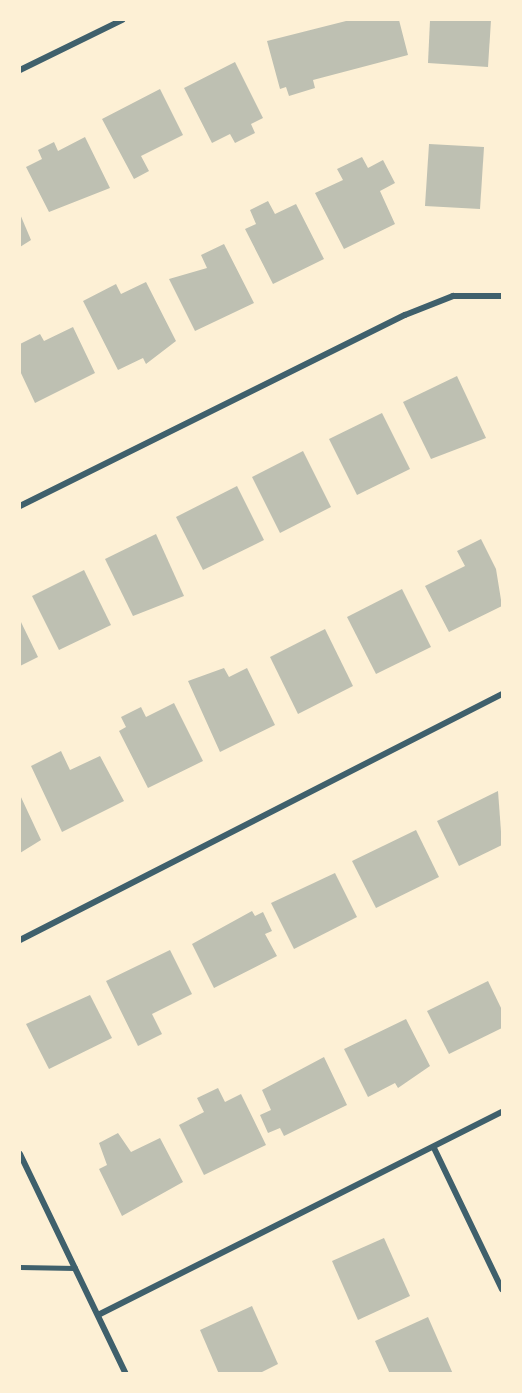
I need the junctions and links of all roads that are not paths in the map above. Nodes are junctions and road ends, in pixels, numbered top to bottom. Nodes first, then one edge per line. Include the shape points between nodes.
1 (122, 20) edge
2 (20, 70) edge
3 (502, 296) edge
4 (20, 506) edge
5 (502, 694) edge
6 (20, 940) edge
7 (502, 1112) edge
8 (434, 1148) junction
9 (20, 1154) edge
10 (20, 1267) edge
11 (75, 1268) junction
12 (502, 1289) edge
13 (98, 1315) junction
14 (126, 1374) edge

1 - 2 street
3 - 4 street via 453,297 405,315
5 - 6 street
7 - 8 street
8 - 12 street
8 - 13 street
9 - 11 street
10 - 11 lane
11 - 13 street
13 - 14 street

